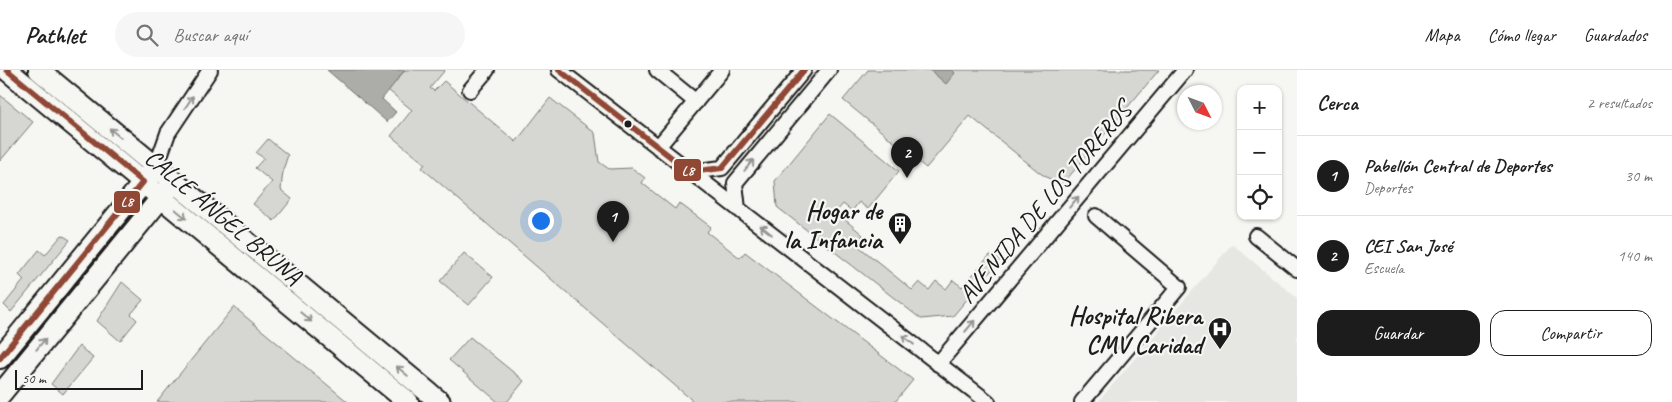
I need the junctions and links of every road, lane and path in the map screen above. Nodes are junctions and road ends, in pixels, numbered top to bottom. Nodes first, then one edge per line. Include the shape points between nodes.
1 (7, 70) edge
2 (39, 70) edge
3 (210, 70) edge
4 (486, 70) edge
5 (559, 70) edge
6 (657, 70) edge
7 (722, 70) edge
8 (804, 70) edge
9 (829, 70) edge
10 (1185, 70) edge
11 (470, 90) dead end
12 (696, 102) junction
13 (658, 147) junction
14 (156, 167) junction
15 (690, 172) junction
16 (143, 182) junction
17 (174, 182) junction
18 (162, 198) junction
19 (738, 209) junction
20 (1096, 216) dead end
21 (1256, 236) dead end
22 (1297, 269) edge
23 (0, 358) edge
24 (938, 364) junction
25 (0, 395) edge
26 (408, 402) edge
27 (440, 402) edge
28 (988, 402) edge
29 (1082, 402) edge

1 - 16 main road, CALLE ÁNGEL BRUNA
14 -> 2 main road, CALLE ÁNGEL BRUNA
14 -> 3 street via 168,133
4 - 11 street
5 - 13 street
6 - 12 street
7 - 12 street
8 - 15 street via 722,168
19 -> 9 street via 735,183
24 -> 10 street, AVENIDA DE LOS TOREROS
12 - 13 street
13 - 15 street
14 - 16 main road
14 - 17 main road, CALLE ÁNGEL BRUNA
15 - 19 street
16 - 18 main road, CALLE ÁNGEL BRUNA
16 - 23 main road
17 - 18 main road
27 -> 17 main road, CALLE ÁNGEL BRUNA
25 -> 18 main road
18 -> 26 main road, CALLE ÁNGEL BRUNA
24 -> 19 street
20 - 29 street via 1179,287
21 - 22 street
24 - 28 street

